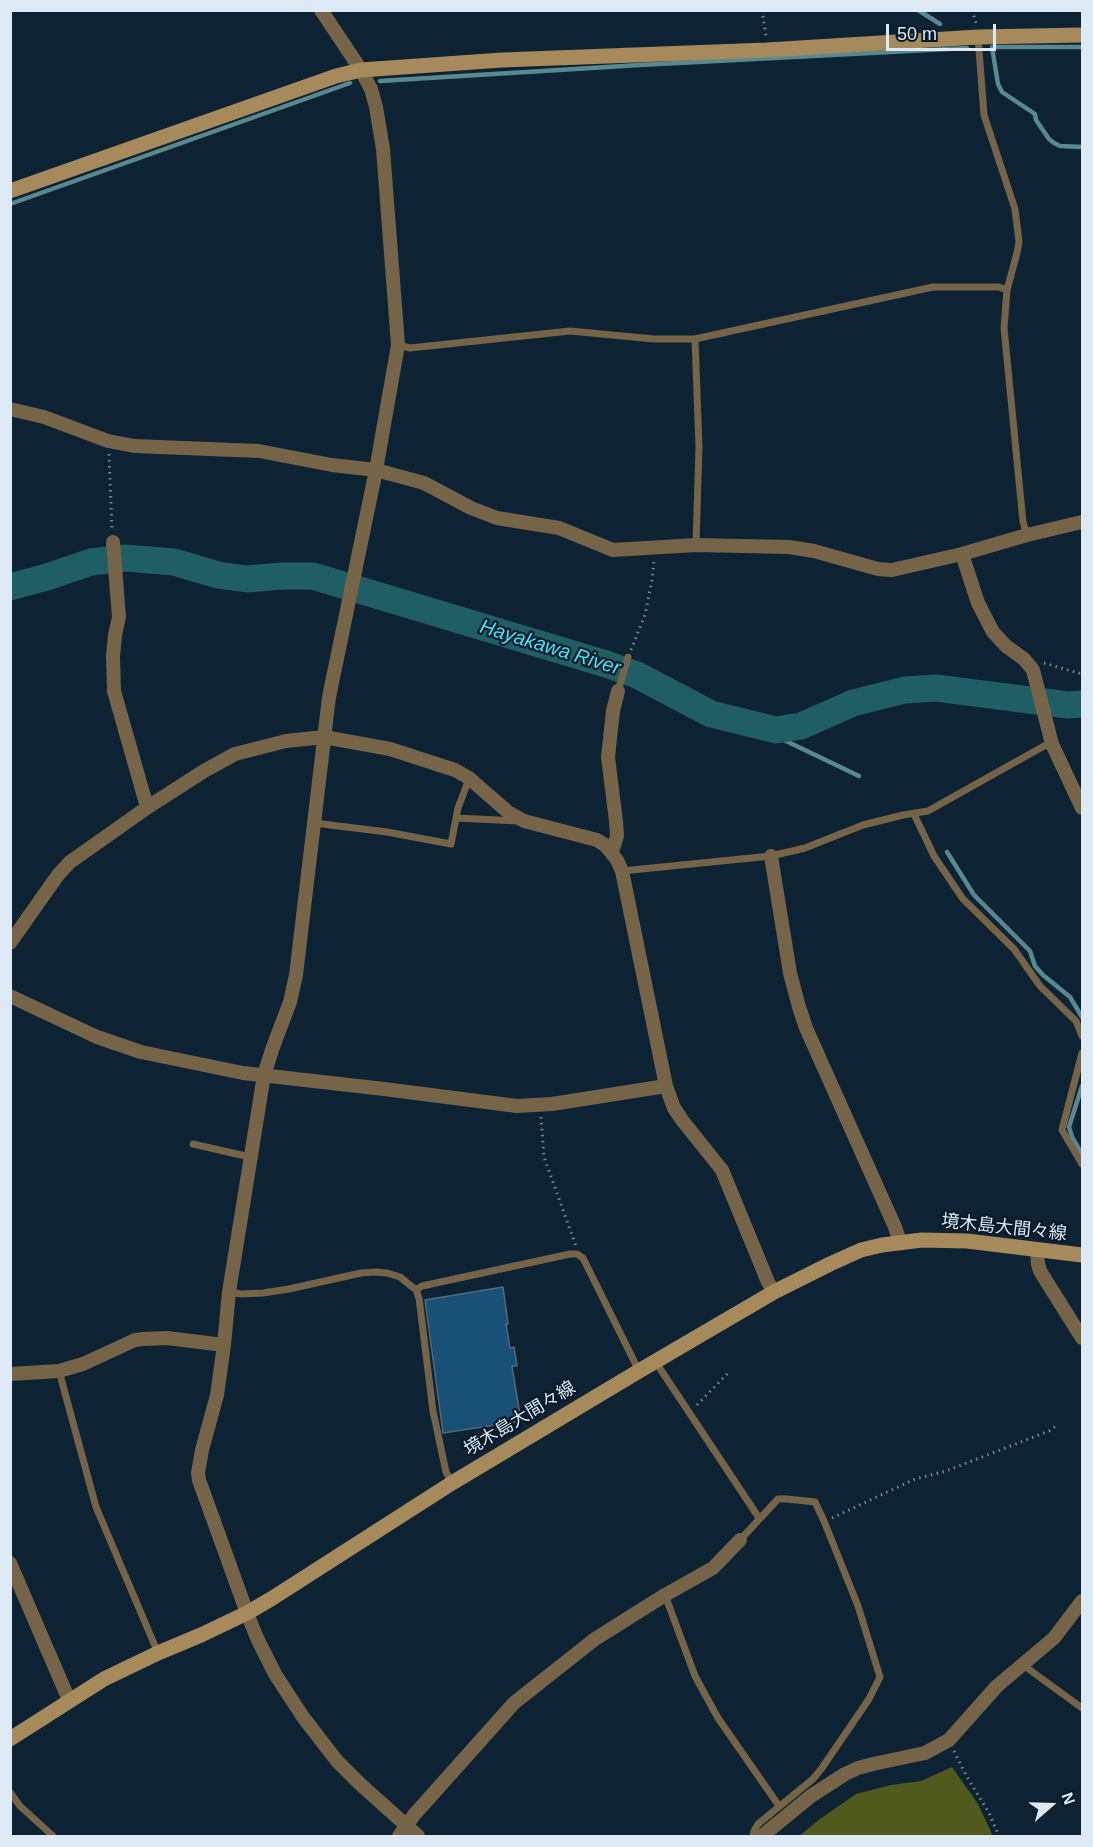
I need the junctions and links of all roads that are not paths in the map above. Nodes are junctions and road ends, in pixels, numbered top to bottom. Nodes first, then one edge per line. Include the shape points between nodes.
1 (321, 10) edge
2 (1083, 36) edge
3 (978, 37) junction
4 (361, 70) junction
5 (10, 191) edge
6 (1007, 290) junction
7 (695, 339) junction
8 (398, 345) junction
9 (10, 409) edge
10 (375, 470) junction
11 (1083, 522) edge
12 (1027, 535) junction
13 (113, 542) road end
14 (696, 545) junction
15 (962, 555) junction
16 (628, 657) road end
17 (618, 691) joint
18 (324, 737) junction
19 (1052, 744) junction
20 (469, 778) junction
21 (148, 807) junction
22 (1083, 808) edge
23 (914, 814) junction
24 (456, 818) junction
25 (524, 821) junction
26 (314, 823) junction
27 (612, 852) junction
28 (771, 856) junction
29 (622, 872) junction
30 (10, 943) edge
31 (10, 996) edge
32 (1083, 1036) edge
33 (1083, 1053) edge
34 (264, 1075) junction
35 (666, 1086) junction
36 (193, 1144) dead end
37 (250, 1156) junction
38 (1083, 1164) edge
39 (900, 1242) junction
40 (1037, 1250) junction
41 (1083, 1256) edge
42 (416, 1290) junction
43 (229, 1292) junction
44 (774, 1292) junction
45 (1083, 1338) edge
46 (224, 1345) junction
47 (655, 1361) junction
48 (60, 1371) junction
49 (639, 1371) junction
50 (10, 1374) edge
51 (452, 1483) junction
52 (759, 1518) junction
53 (740, 1540) joint
54 (10, 1563) edge
55 (665, 1595) junction
56 (1083, 1601) edge
57 (247, 1613) junction
58 (158, 1653) junction
59 (1023, 1665) junction
60 (69, 1700) junction
61 (1083, 1708) edge
62 (10, 1739) edge
63 (10, 1792) edge
64 (778, 1806) junction
65 (403, 1831) edge
66 (53, 1836) edge
67 (418, 1836) edge
68 (753, 1836) edge
69 (762, 1836) edge

1 - 4 street
2 - 3 main road
3 - 4 main road
3 - 6 lane via 984,115 1017,225 1017,253
4 - 5 main road
4 - 8 street via 376,106 383,149
6 - 7 lane via 933,287
6 - 12 lane via 1005,346
7 - 8 lane via 570,331 410,348
7 - 14 lane via 699,447
8 - 10 street
9 - 10 street via 108,441 142,447 260,451
10 - 14 street via 424,483 497,518 559,528 613,550
10 - 18 street via 345,611
11 - 12 street
12 - 15 street
13 - 21 street via 119,617 113,656 114,691
14 - 15 street via 789,547 892,570
15 - 19 street via 978,603 993,632 1033,670
16 - 17 lane
17 - 27 street via 609,757 617,836
18 - 20 street via 390,749
18 - 21 street via 286,741 235,754
18 - 26 street
19 - 22 street
19 - 23 lane via 928,812
20 - 24 lane
20 - 25 street
21 - 30 street via 70,862
23 - 28 lane via 863,825 805,848
23 - 32 lane via 934,856 963,899 1014,949 1040,986 1076,1022
24 - 25 lane
24 - 26 lane via 452,844
25 - 27 street via 597,840
26 - 34 street via 294,989
27 - 29 street
28 - 29 lane
28 - 39 street via 790,973 806,1028
29 - 35 street
31 - 34 street via 97,1037 141,1052
33 - 38 lane via 1062,1130
34 - 35 street via 517,1106
34 - 37 street
35 - 44 street via 682,1120 722,1170
36 - 37 lane
37 - 43 street
39 - 40 main road, 境木島大間々線 via 948,1240
39 - 44 main road, 境木島大間々線 via 861,1250
40 - 41 main road, 境木島大間々線
40 - 45 street via 1040,1271
42 - 43 lane via 399,1277 376,1272 272,1292
42 - 49 lane via 577,1254 583,1257
42 - 51 lane via 433,1411
43 - 46 street
44 - 47 main road, 境木島大間々線
46 - 48 street via 167,1338 135,1340
46 - 57 street via 198,1480
47 - 49 main road, 境木島大間々線
47 - 52 lane
48 - 50 street
48 - 58 lane via 96,1507
49 - 51 main road, 境木島大間々線
51 - 57 main road, 境木島大間々線
52 - 53 lane
52 - 64 lane via 778,1499 815,1502 858,1606 880,1677 822,1768
53 - 55 street via 713,1568
54 - 60 street
55 - 64 lane via 695,1677
55 - 65 street via 595,1639 514,1703
56 - 59 street via 1061,1630
57 - 58 main road, 境木島大間々線
57 - 65 street via 275,1674 318,1738
58 - 60 main road, 境木島大間々線
59 - 61 lane
59 - 69 street via 990,1693 949,1740 925,1753 858,1768 834,1780
60 - 62 main road, 境木島大間々線
63 - 66 lane
64 - 68 lane via 758,1824
65 - 67 street

